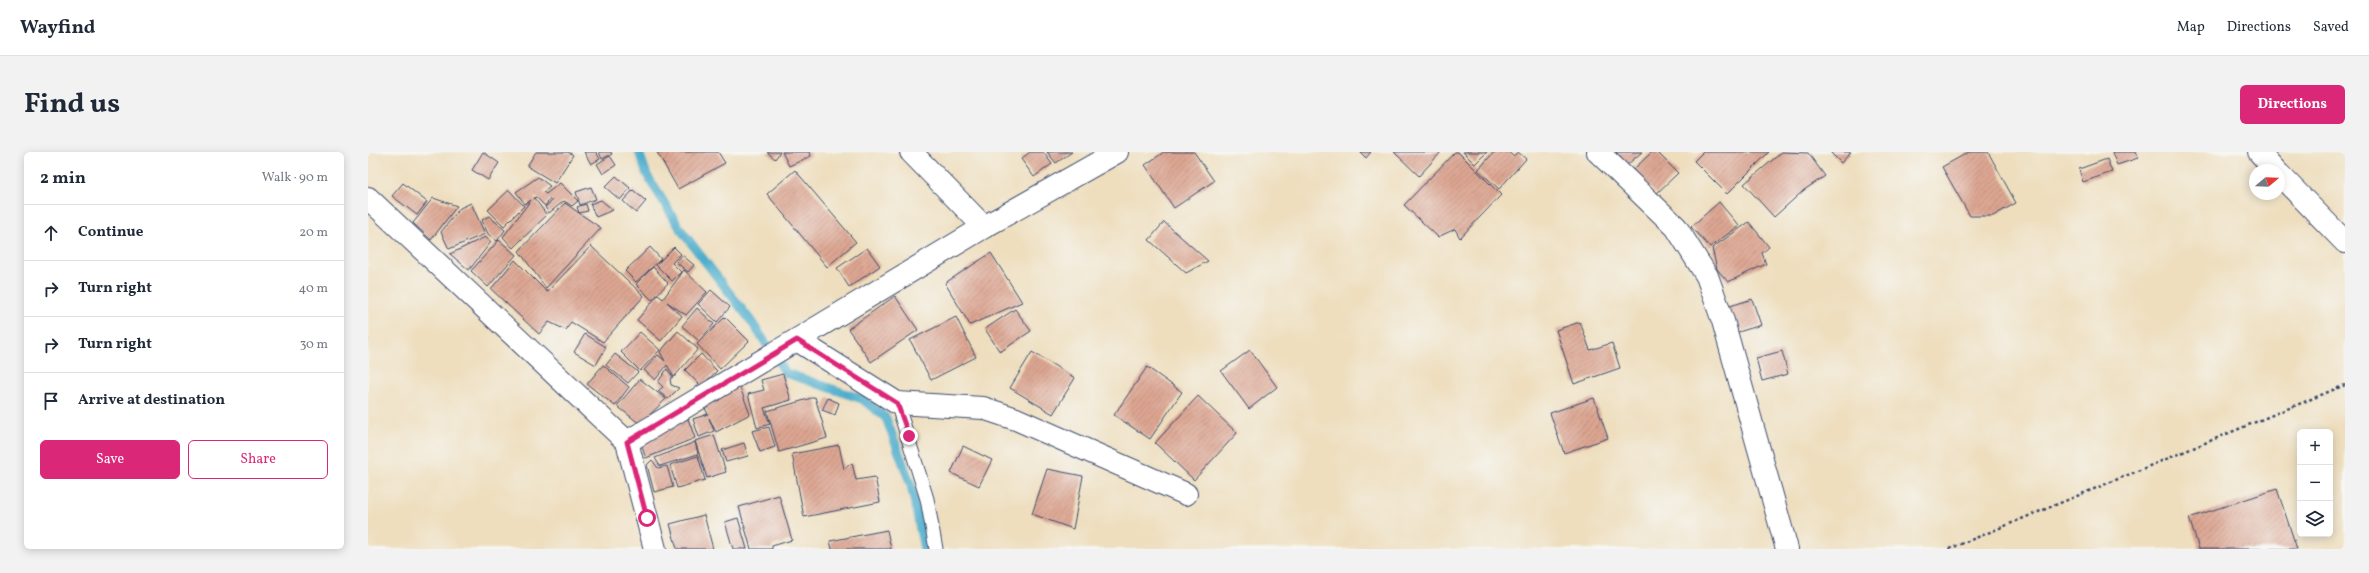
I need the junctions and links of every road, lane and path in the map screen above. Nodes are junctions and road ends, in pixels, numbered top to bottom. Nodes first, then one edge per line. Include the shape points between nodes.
1 (911, 152) edge
2 (1117, 152) edge
3 (1598, 152) edge
4 (2259, 152) edge
5 (2270, 164) edge
6 (2285, 180) edge
7 (368, 198) edge
8 (984, 227) junction
9 (2345, 242) edge
10 (794, 342) junction
11 (2345, 385) edge
12 (897, 403) junction
13 (627, 442) junction
14 (1186, 494) dead end
15 (655, 549) edge
16 (936, 549) edge
17 (1787, 549) edge
18 (1949, 549) edge

1 - 8 street
2 - 8 street
3 - 17 street via 1676,227 1708,276
4 - 5 street
6 - 9 street
7 - 13 street
8 - 10 street
10 - 12 street
10 - 13 street
11 - 18 path
12 - 14 street via 983,408 1016,419
12 - 16 lane via 927,499
13 - 15 street

